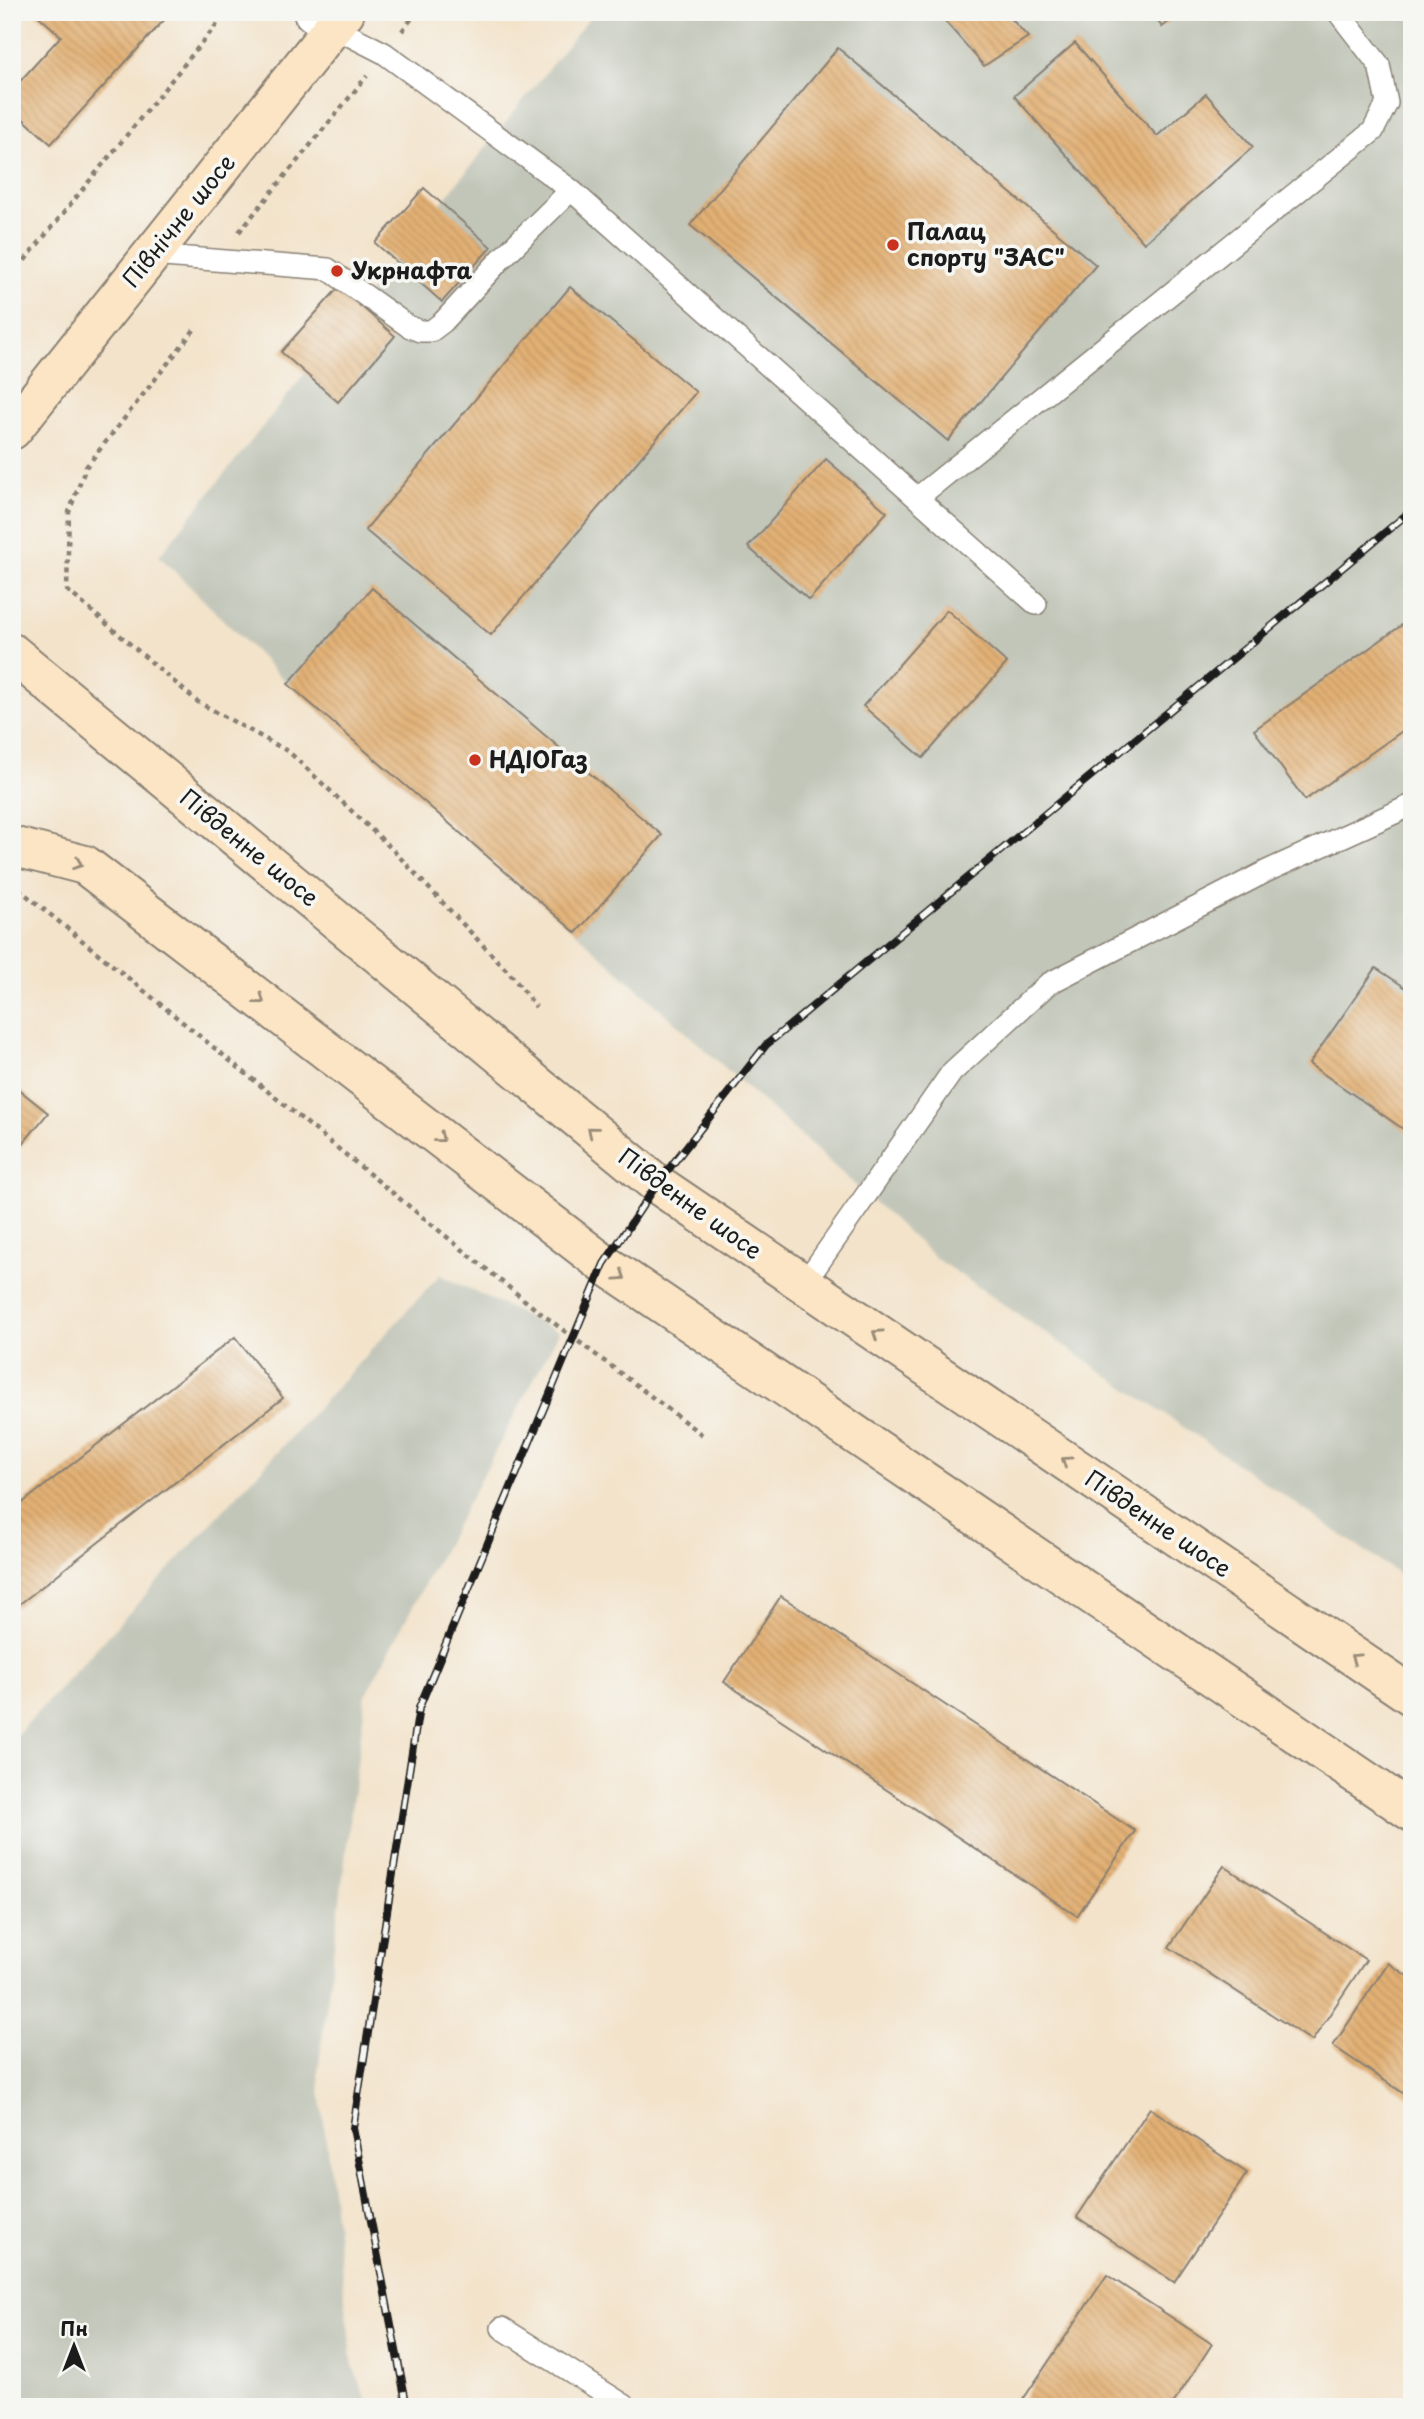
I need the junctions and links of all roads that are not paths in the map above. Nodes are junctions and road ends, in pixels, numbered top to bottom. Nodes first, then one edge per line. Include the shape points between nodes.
1 (1338, 12) edge
2 (330, 17) edge
3 (571, 190) junction
4 (151, 255) junction
5 (13, 431) edge
6 (917, 498) junction
7 (1037, 604) dead end
8 (12, 653) edge
9 (1412, 805) edge
10 (12, 846) edge
11 (804, 1284) junction
12 (1412, 1696) edge
13 (1412, 1812) edge
14 (502, 2328) dead end
15 (627, 2407) edge

1 - 6 lane via 1379,65 1387,103 1373,131
2 - 3 lane
2 - 4 main road, Північне шосе
3 - 4 lane via 431,331 408,326 328,270
3 - 6 lane
4 - 5 main road, Північне шосе
6 - 7 lane
11 -> 8 main road, Південне шосе via 657,1184
9 - 11 lane via 1267,871 1048,984 952,1072
10 -> 13 main road via 85,865 604,1264
12 -> 11 main road, Південне шосе
14 - 15 lane

